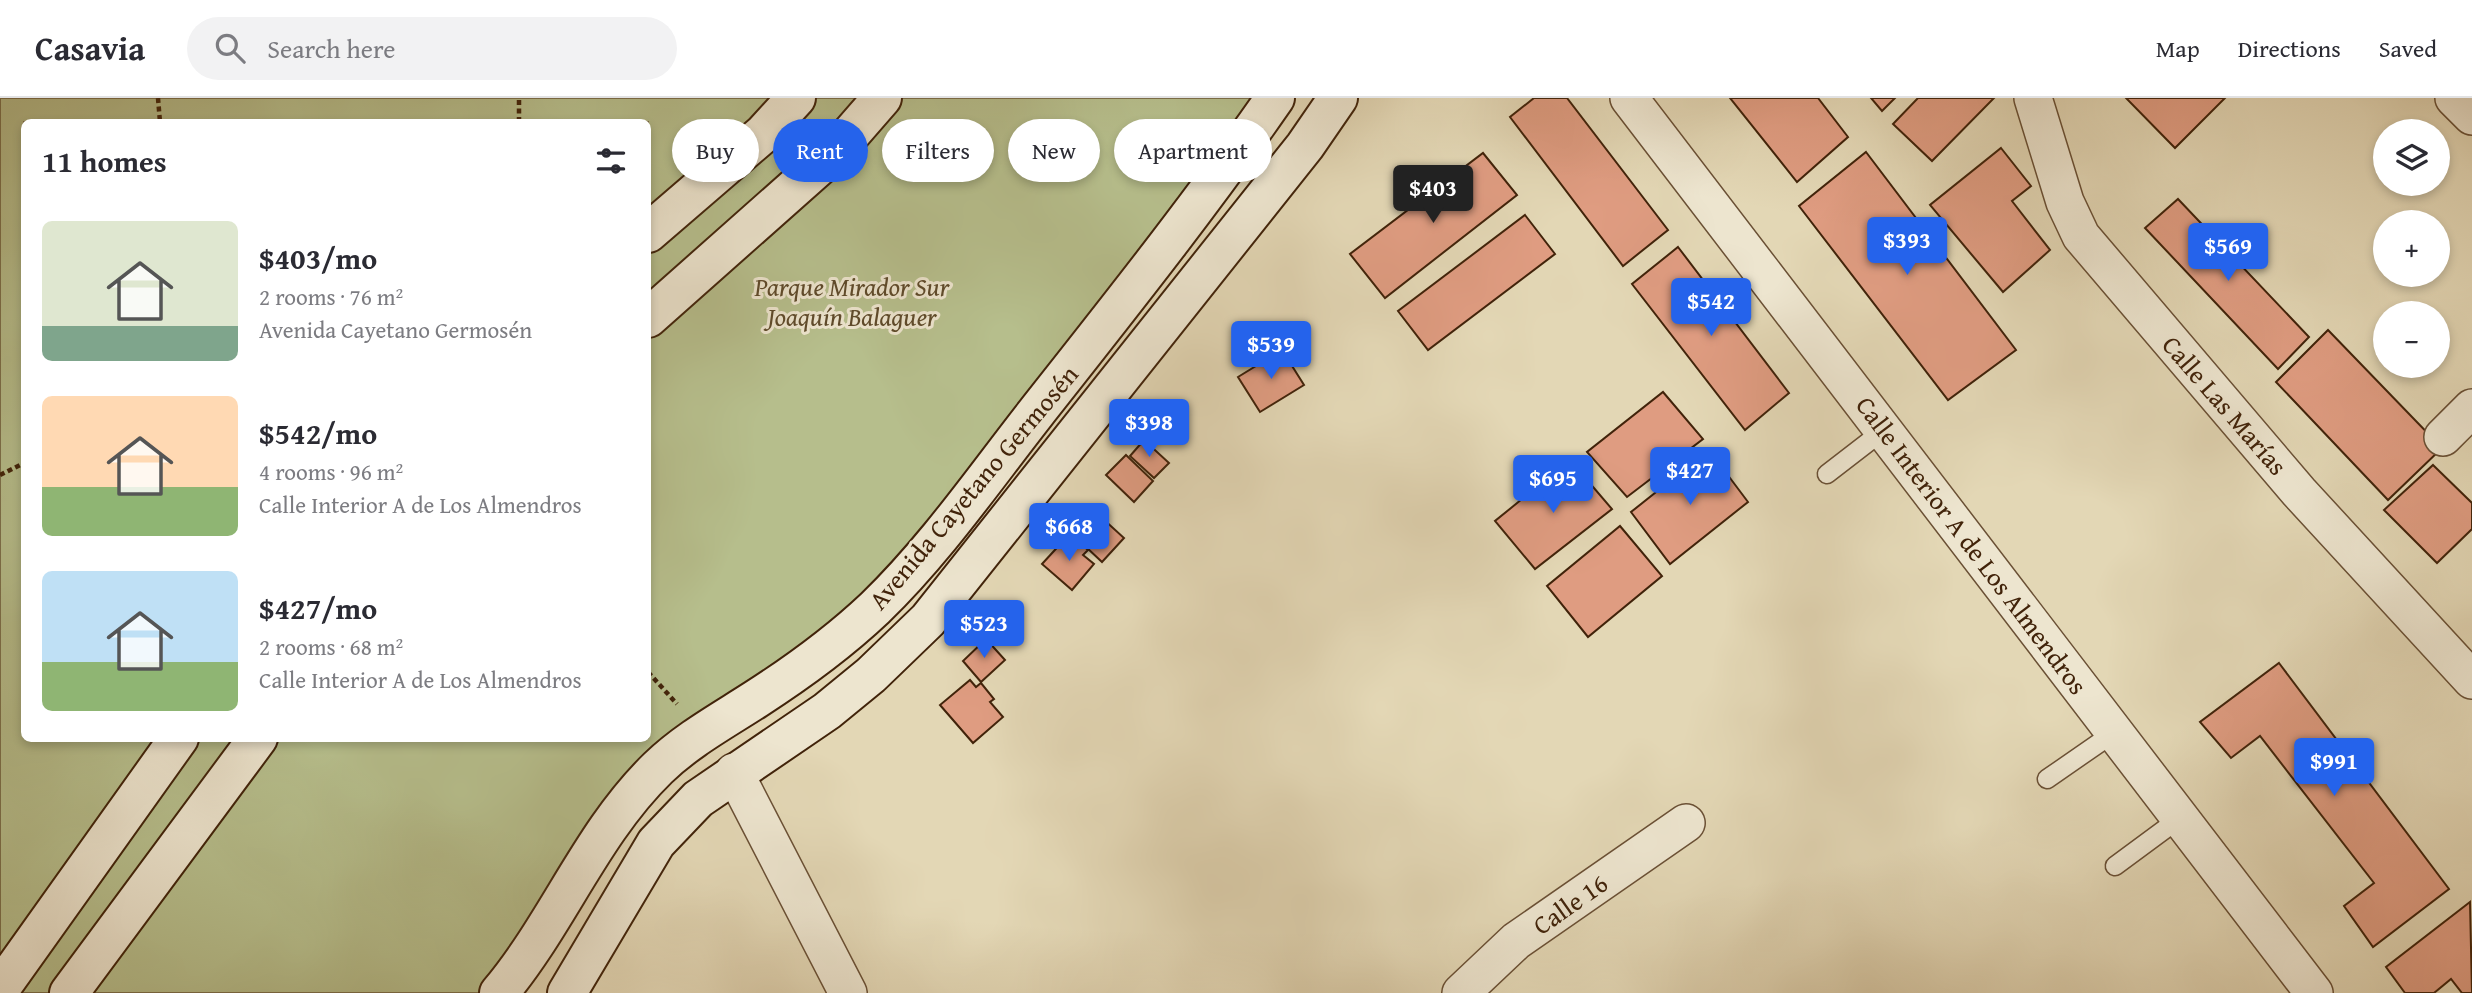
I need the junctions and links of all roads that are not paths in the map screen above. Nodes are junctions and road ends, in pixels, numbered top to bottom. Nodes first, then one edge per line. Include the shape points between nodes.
1 (796, 98) edge
2 (882, 98) edge
3 (1275, 98) edge
4 (1338, 98) edge
5 (1629, 98) edge
6 (2032, 98) edge
7 (2454, 98) edge
8 (2472, 116) edge
9 (651, 230) edge
10 (651, 315) edge
11 (2472, 408) edge
12 (1884, 430) junction
13 (2443, 437) dead end
14 (1827, 474) dead end
15 (2472, 680) edge
16 (2115, 732) junction
17 (176, 742) edge
18 (255, 742) edge
19 (734, 772) junction
20 (2047, 779) dead end
21 (2180, 818) junction
22 (1686, 824) dead end
23 (2115, 866) dead end
24 (0, 989) edge
25 (69, 993) edge
26 (499, 993) edge
27 (567, 993) edge
28 (848, 993) edge
29 (1461, 993) edge
30 (2314, 993) edge

1 - 9 street via 763,134
2 - 10 street via 835,152
3 - 26 street, Avenida Cayetano Germosén via 1132,291 928,550 852,629 755,700 702,732 658,768 619,813
4 - 19 street, Avenida Cayetano Germosén via 1305,146 928,620 827,711
5 - 12 street, Calle Interior A de Los Almendros
6 - 15 street, Calle Las Marías via 2065,202 2081,236 2300,492
7 - 8 street
11 - 13 street
12 - 14 lane
12 - 16 street, Calle Interior A de Los Almendros
16 - 20 lane
16 - 21 street, Calle Interior A de Los Almendros
17 - 24 street
18 - 25 street
19 - 27 street, Avenida Cayetano Germosén via 698,799 656,843
19 - 28 street
21 - 23 lane
21 - 30 street, Calle Interior A de Los Almendros
22 - 29 street, Calle 16 via 1516,941

